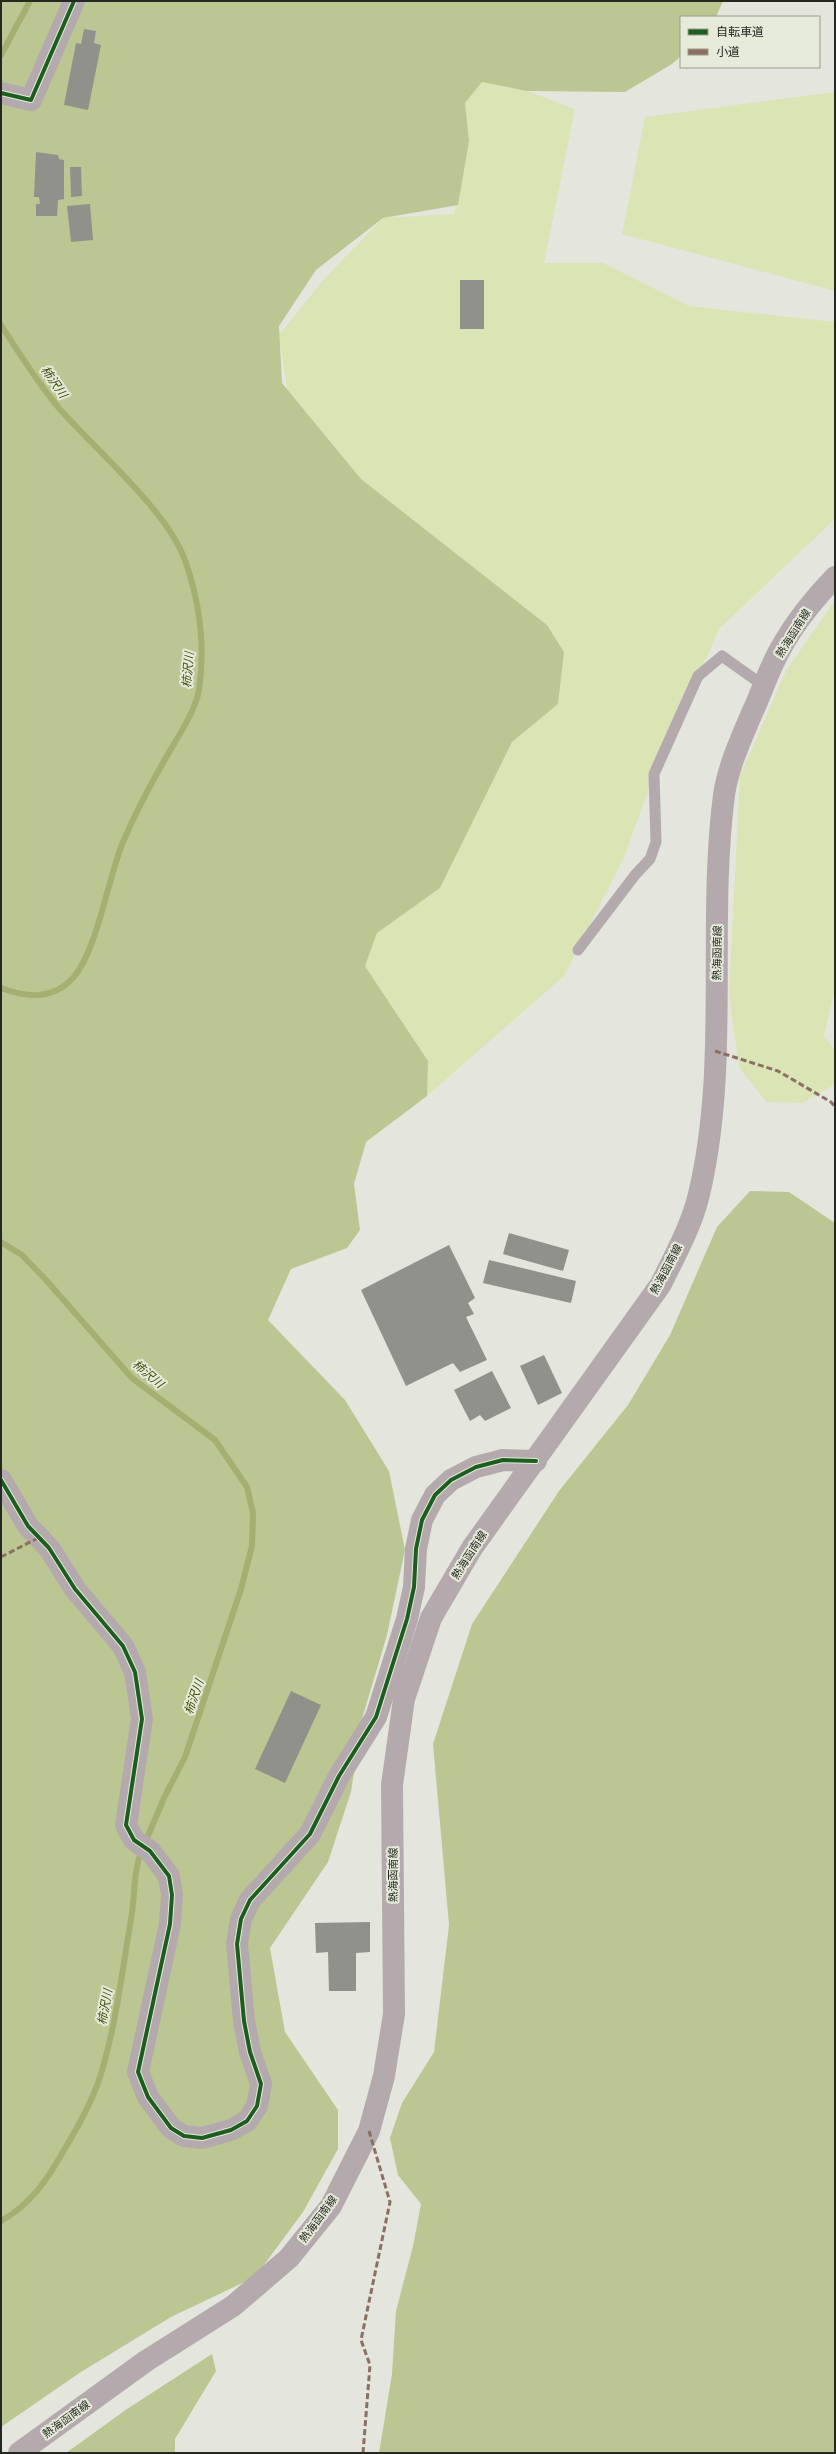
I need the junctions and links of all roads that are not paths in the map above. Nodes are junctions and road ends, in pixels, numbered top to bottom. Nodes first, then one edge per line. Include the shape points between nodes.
1 (74, 1) edge
2 (1, 93) edge
3 (835, 576) edge
4 (764, 686) junction
5 (578, 950) dead end
6 (536, 1461) junction
7 (1, 1480) edge
8 (19, 2453) edge

1 - 2 street via 31,100
3 - 4 main road, 熱海函南線 via 816,597 781,648
4 - 5 lane via 722,656 698,676 654,774 656,842 650,859 634,875
4 - 6 main road, 熱海函南線 via 738,744 725,793 718,866 711,1129 699,1195 681,1243 661,1284
6 - 7 street via 503,1460 476,1467 451,1480 435,1495 422,1520 416,1549 414,1587 376,1717 339,1776 310,1834 250,1900 241,1919 237,1944 244,2021 260,2084 257,2106 248,2121 231,2130 202,2138 184,2136 171,2128 148,2097 138,2072 170,1924 172,1894 169,1876 150,1851 134,1840 126,1825 142,1719 135,1672 123,1646 75,1589 49,1548 28,1526
6 - 8 main road, 熱海函南線 via 472,1548 431,1618 404,1699 392,1785 394,2014 384,2076 369,2131 331,2206 289,2258 233,2306 146,2361

